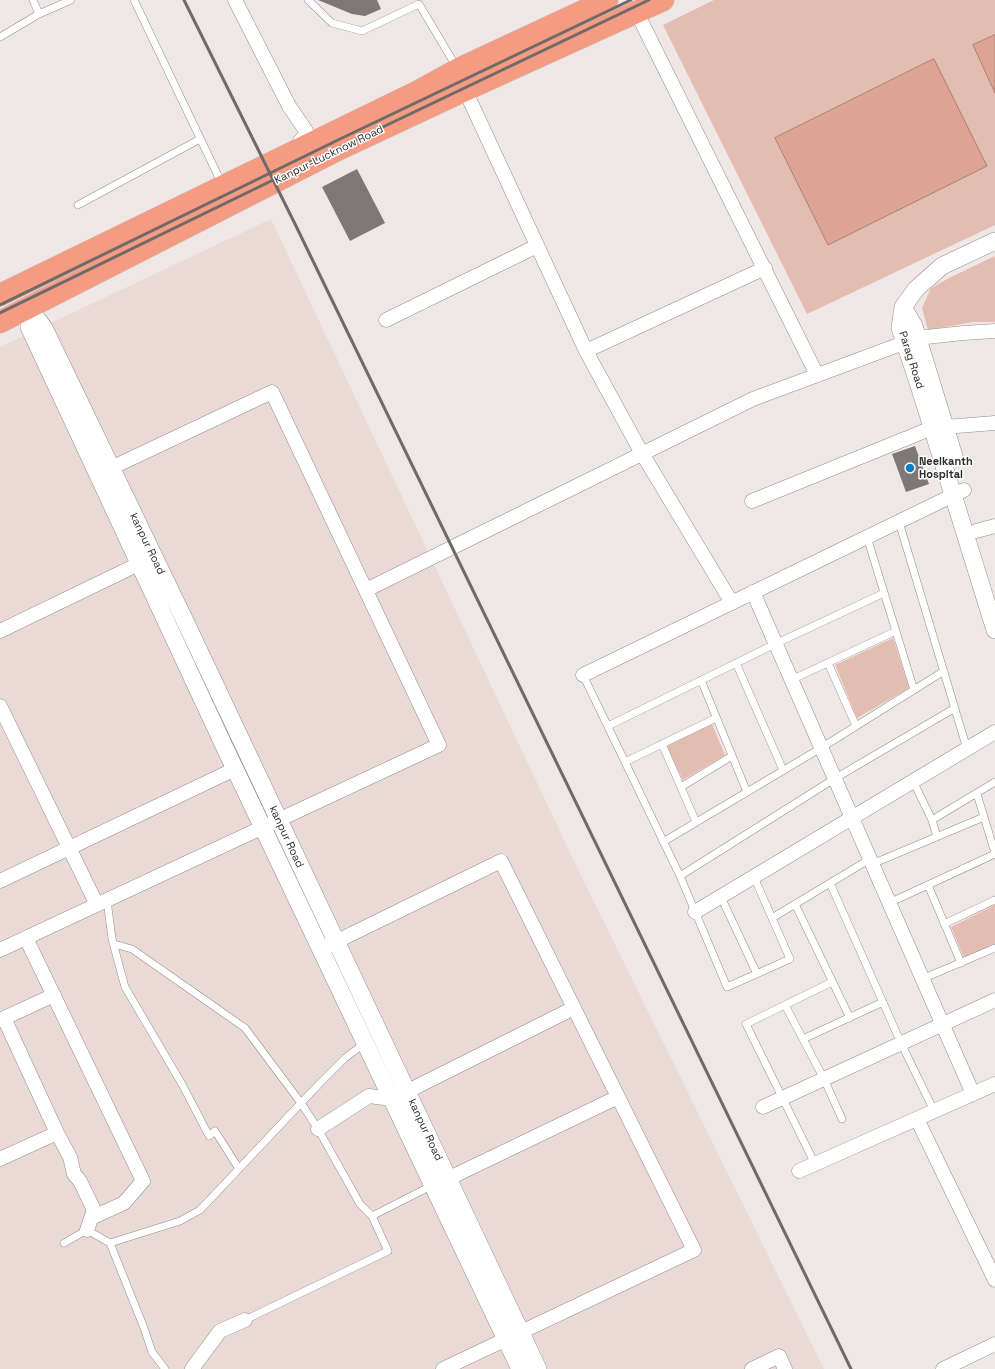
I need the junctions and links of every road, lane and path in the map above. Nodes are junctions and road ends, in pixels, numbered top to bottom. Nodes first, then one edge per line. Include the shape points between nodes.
1 (33, 0) edge
2 (71, 0) edge
3 (134, 0) edge
4 (235, 0) edge
5 (308, 0) edge
6 (607, 0) edge
7 (663, 0) edge
8 (422, 2) edge
9 (637, 13) junction
10 (39, 14) junction
11 (0, 38) edge
12 (462, 80) junction
13 (200, 139) junction
14 (302, 148) junction
15 (223, 186) junction
16 (78, 205) dead end
17 (995, 241) edge
18 (538, 246) junction
19 (764, 268) junction
20 (0, 295) edge
21 (29, 308) junction
22 (386, 320) dead end
23 (0, 322) edge
24 (995, 332) edge
25 (911, 340) junction
26 (586, 351) junction
27 (817, 375) junction
28 (995, 423) edge
29 (938, 427) junction
30 (643, 453) junction
31 (111, 468) junction
32 (958, 492) junction
33 (752, 501) dead end
34 (899, 522) junction
35 (995, 526) edge
36 (976, 531) junction
37 (867, 537) junction
38 (146, 560) junction
39 (366, 590) junction
40 (753, 592) junction
41 (884, 593) junction
42 (995, 593) edge
43 (732, 603) junction
44 (995, 630) edge
45 (0, 631) edge
46 (896, 631) junction
47 (775, 644) junction
48 (736, 663) junction
49 (828, 663) junction
50 (944, 671) junction
51 (584, 675) joint
52 (701, 680) junction
53 (791, 680) junction
54 (914, 690) junction
55 (0, 706) edge
56 (955, 708) junction
57 (716, 718) junction
58 (608, 726) junction
59 (856, 726) junction
60 (995, 732) edge
61 (662, 744) junction
62 (821, 748) junction
63 (967, 749) junction
64 (732, 756) junction
65 (625, 762) junction
66 (235, 769) junction
67 (782, 770) junction
68 (834, 779) junction
69 (913, 781) junction
70 (995, 782) edge
71 (681, 787) junction
72 (747, 792) junction
73 (977, 794) junction
74 (984, 817) junction
75 (852, 818) junction
76 (278, 819) junction
77 (932, 820) junction
78 (696, 822) junction
79 (262, 827) junction
80 (937, 836) junction
81 (663, 842) junction
82 (70, 848) junction
83 (995, 854) edge
84 (871, 862) junction
85 (680, 876) junction
86 (754, 877) junction
87 (0, 881) edge
88 (830, 883) junction
89 (928, 885) junction
90 (721, 897) junction
91 (995, 900) edge
92 (102, 902) junction
93 (889, 903) junction
94 (796, 904) junction
95 (695, 912) junction
96 (772, 918) junction
97 (944, 924) junction
98 (26, 938) junction
99 (114, 944) junction
100 (328, 945) junction
101 (995, 948) edge
102 (0, 950) edge
103 (961, 963) junction
104 (757, 974) junction
105 (922, 979) junction
106 (832, 982) junction
107 (54, 995) junction
108 (995, 1000) edge
109 (883, 1002) junction
110 (785, 1005) junction
111 (574, 1008) junction
112 (850, 1018) junction
113 (2, 1019) edge
114 (942, 1024) junction
115 (803, 1039) junction
116 (366, 1043) junction
117 (901, 1043) junction
118 (824, 1079) junction
119 (995, 1084) edge
120 (973, 1094) junction
121 (399, 1095) junction
122 (618, 1098) junction
123 (782, 1098) junction
124 (301, 1103) junction
125 (763, 1107) dead end
126 (934, 1111) junction
127 (917, 1118) junction
128 (842, 1119) dead end
129 (318, 1129) junction
130 (57, 1133) junction
131 (0, 1159) edge
132 (815, 1164) junction
133 (239, 1169) junction
134 (799, 1171) dead end
135 (440, 1182) junction
136 (372, 1216) junction
137 (89, 1224) junction
138 (64, 1242) dead end
139 (110, 1243) junction
140 (995, 1280) edge
141 (245, 1320) joint
142 (513, 1336) junction
143 (995, 1344) edge
144 (949, 1368) edge
145 (165, 1369) edge
146 (192, 1369) edge
147 (443, 1369) edge
148 (520, 1369) edge
149 (538, 1369) edge
150 (752, 1369) edge
151 (785, 1369) edge

1 - 10 lane
2 - 10 lane
3 - 13 lane
4 - 14 street via 289,106 306,131 300,141
5 - 8 lane via 332,23 362,31
6 - 12 highway, Kanpur-Lucknow Road
7 - 9 highway, Kanpur-Lucknow Road
8 - 12 lane
9 - 12 highway, Kanpur-Lucknow Road
9 - 19 street
10 - 11 lane
12 - 14 highway, Kanpur-Lucknow Road via 417,92
12 - 18 street
12 - 21 highway, Kanpur-Lucknow Road via 339,149
13 - 15 lane
13 - 16 lane
14 - 15 highway, Kanpur-Lucknow Road
15 - 20 highway, Kanpur-Lucknow Road
17 - 25 street, Parag Road via 942,266 916,289 903,307 900,328
18 - 22 street
18 - 26 street
19 - 26 street
19 - 27 street
21 - 23 highway, Kanpur-Lucknow Road
21 - 31 street, kanpur Road via 44,328
21 - 38 street via 30,327
24 - 25 street via 963,333
25 - 27 street
25 - 29 street, Parag Road
26 - 30 street
27 - 30 street via 753,399
28 - 29 street
29 - 32 street, Parag Road
29 - 33 street
30 - 39 street
30 - 43 street
31 - 38 street, kanpur Road
31 - 39 street via 272,392
32 - 34 street
32 - 36 street, Parag Road
32 - 44 street, Parag Road
34 - 37 street
34 - 50 lane
35 - 36 street
36 - 42 street, Parag Road
37 - 40 street
37 - 41 lane
38 - 45 street
38 - 66 street
38 - 76 street, kanpur Road
39 - 76 street via 439,745
40 - 43 street
40 - 47 street
41 - 46 lane
41 - 47 lane
43 - 51 street
46 - 49 lane
46 - 54 lane
47 - 48 lane
47 - 53 street
48 - 52 lane
48 - 67 lane
49 - 53 lane
49 - 59 lane
50 - 54 lane
50 - 56 lane
51 - 58 lane
52 - 57 lane
52 - 58 lane
53 - 62 street
54 - 59 lane
55 - 82 street
56 - 63 lane
56 - 68 lane
57 - 61 lane
57 - 64 lane
58 - 65 lane
59 - 62 lane
60 - 63 street
61 - 65 lane
61 - 71 lane
62 - 67 lane
62 - 68 street
63 - 69 street
64 - 71 lane
64 - 72 lane
65 - 81 lane
66 - 79 street
66 - 82 street
67 - 72 lane
68 - 75 street
68 - 85 lane
69 - 75 street
69 - 77 lane
70 - 73 lane
71 - 78 lane
72 - 78 lane
73 - 74 lane
73 - 77 lane
74 - 80 lane
74 - 83 lane
75 - 84 street
75 - 86 street
76 - 79 street
76 - 100 street, kanpur Road
77 - 80 lane
78 - 81 lane
79 - 92 street
79 - 100 street
80 - 84 lane
81 - 85 lane
82 - 87 street
82 - 92 street
83 - 89 lane
84 - 88 lane
84 - 93 street
85 - 95 lane
86 - 90 street
86 - 96 lane
88 - 94 lane
88 - 109 lane
89 - 93 lane
89 - 97 lane
90 - 95 street
90 - 104 lane
91 - 97 lane
92 - 98 street
92 - 99 lane
93 - 105 street
94 - 96 lane
94 - 106 lane
95 - 104 lane via 727,987
96 - 104 lane via 790,958
97 - 103 lane
98 - 102 street
98 - 107 street
99 - 124 lane via 132,949 245,1028
99 - 133 lane via 125,987 183,1086 200,1122 209,1136 215,1131
100 - 111 street via 501,861
100 - 116 street
100 - 121 street, kanpur Road
101 - 103 lane
103 - 105 lane
105 - 114 street
106 - 110 lane
106 - 112 lane
107 - 113 street
107 - 137 street via 143,1181 124,1202
108 - 114 street
109 - 112 lane
109 - 117 lane
110 - 115 lane
110 - 123 lane via 746,1024
111 - 121 street
111 - 122 street
112 - 115 lane
113 - 130 street
114 - 117 street
114 - 120 street
115 - 118 lane
116 - 121 street
116 - 124 lane via 345,1058
117 - 118 street
117 - 126 lane
118 - 123 street
118 - 128 lane
119 - 120 street
120 - 126 street
121 - 129 street via 369,1096
121 - 135 street, kanpur Road
122 - 135 street
122 - 142 street via 694,1250
123 - 125 street
123 - 132 lane
124 - 129 lane
124 - 133 lane
126 - 127 street
127 - 132 street
127 - 140 street
129 - 136 lane via 360,1204
130 - 131 street
130 - 137 street via 70,1157 74,1174 94,1210
132 - 134 street
133 - 139 lane via 200,1210 180,1221
135 - 136 lane
135 - 142 street, kanpur Road
136 - 141 lane via 388,1251
137 - 138 lane
137 - 139 lane
139 - 145 lane via 152,1352
141 - 146 street via 220,1331
142 - 147 street
142 - 148 street
142 - 149 street, kanpur Road
143 - 144 street
150 - 151 street via 779,1356

